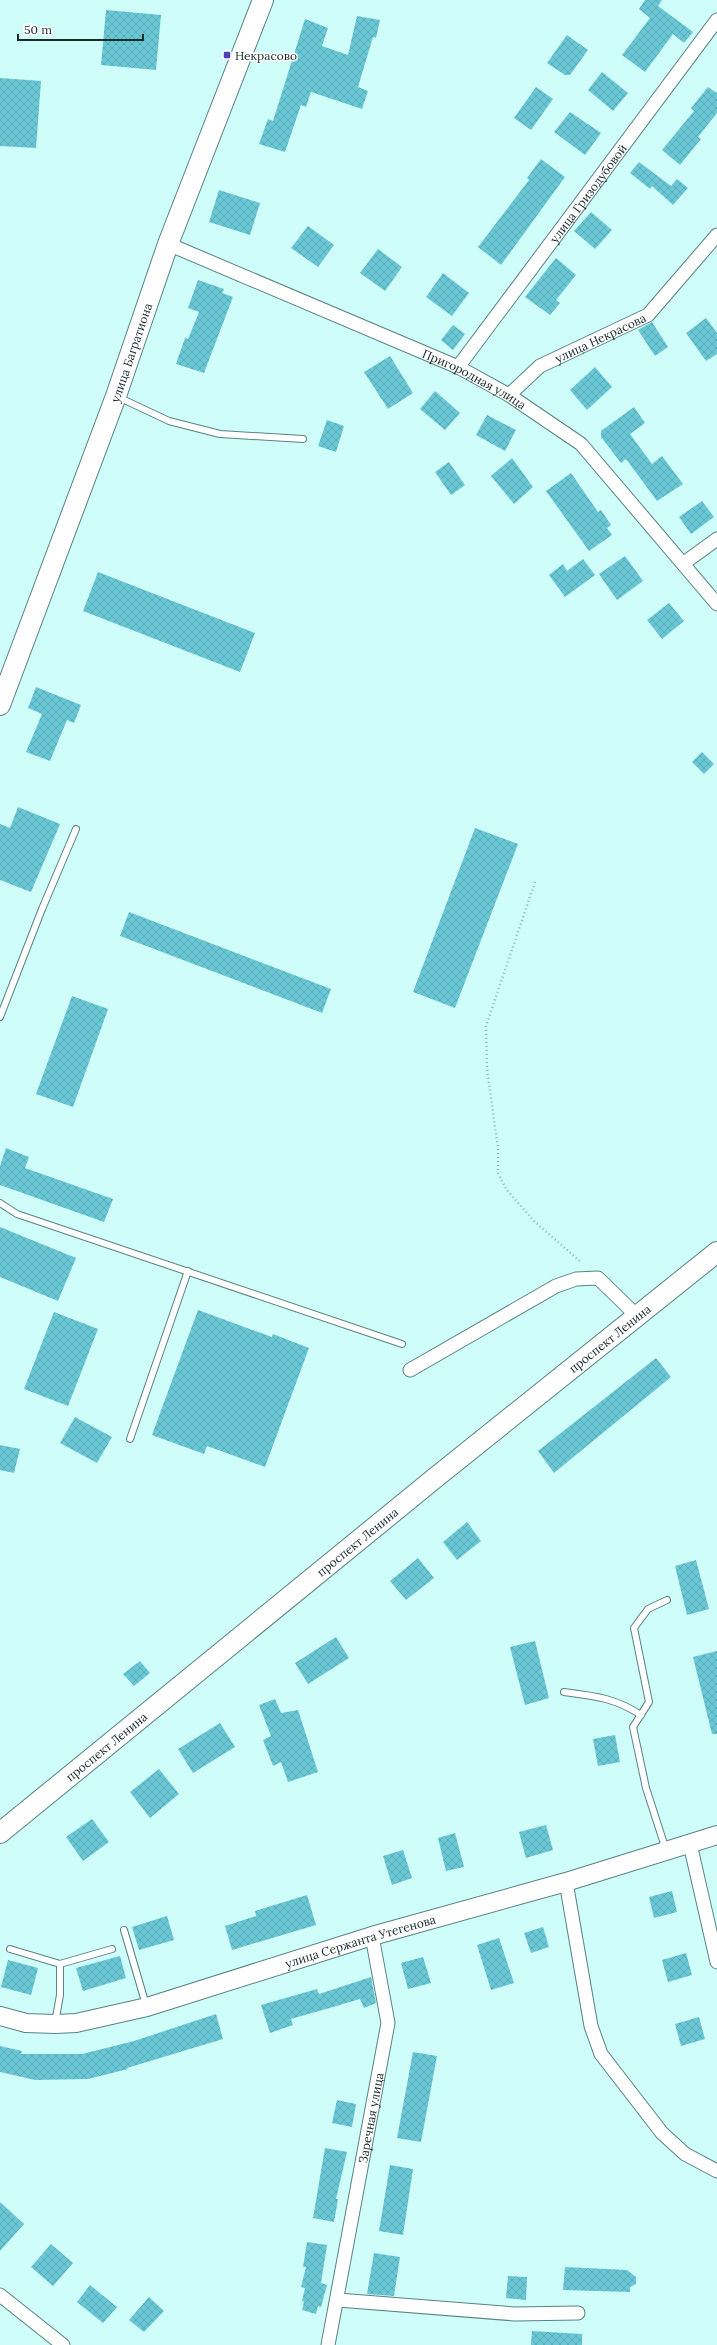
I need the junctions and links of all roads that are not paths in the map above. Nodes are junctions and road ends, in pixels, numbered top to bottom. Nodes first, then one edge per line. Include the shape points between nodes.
1 (263, 0) edge
2 (717, 20) edge
3 (717, 235) edge
4 (168, 244) junction
5 (458, 367) junction
6 (509, 395) junction
7 (116, 396) junction
8 (303, 440) dead end
9 (717, 539) edge
10 (684, 564) junction
11 (717, 604) edge
12 (0, 705) edge
13 (76, 829) dead end
14 (0, 1017) edge
15 (0, 1203) edge
16 (717, 1252) edge
17 (188, 1271) junction
18 (637, 1316) junction
19 (402, 1344) dead end
20 (410, 1370) dead end
21 (130, 1439) dead end
22 (667, 1600) dead end
23 (564, 1692) dead end
24 (641, 1715) junction
25 (0, 1833) edge
26 (717, 1835) edge
27 (690, 1844) junction
28 (666, 1851) junction
29 (566, 1882) junction
30 (124, 1930) dead end
31 (714, 1932) edge
32 (372, 1936) junction
33 (10, 1949) dead end
34 (112, 1949) dead end
35 (717, 1962) edge
36 (60, 1964) junction
37 (147, 2007) junction
38 (0, 2016) edge
39 (55, 2024) junction
40 (717, 2171) edge
41 (0, 2295) edge
42 (338, 2300) junction
43 (578, 2313) dead end
44 (63, 2345) edge
45 (328, 2345) edge

1 - 4 main road, улица Багратиона
2 - 5 street, улица Гризодубовой
3 - 6 street, улица Некрасова via 648,314 540,366
4 - 5 street, Пригородная улица
4 - 7 main road, улица Багратиона
5 - 6 street, Пригородная улица
6 - 10 street, Пригородная улица via 581,444
7 - 8 lane via 169,421 220,434
7 - 12 main road, улица Багратиона
9 - 10 street
10 - 11 street, Пригородная улица
13 - 14 lane
15 - 17 lane via 18,1214
16 - 18 main road, проспект Ленина
17 - 19 lane
17 - 21 lane
18 - 20 street via 598,1278 576,1278 556,1286
18 - 25 main road, проспект Ленина
22 - 24 lane via 648,1609 634,1628 649,1702
23 - 24 lane via 606,1697 626,1705
24 - 28 lane via 633,1727 646,1788
26 - 27 main road, улица Сержанта Утегенова
27 - 28 main road, улица Сержанта Утегенова
27 - 31 street
28 - 29 main road, улица Сержанта Утегенова
29 - 32 main road, улица Сержанта Утегенова
29 - 40 street via 591,2026 601,2054 662,2133 685,2154
30 - 37 lane
31 - 35 street
32 - 37 main road, улица Сержанта Утегенова
32 - 42 street, Заречная улица via 388,2023
33 - 36 lane
34 - 36 lane
36 - 39 lane via 60,1995
37 - 39 main road, улица Сержанта Утегенова via 76,2023
38 - 39 main road, улица Сержанта Утегенова via 26,2023
41 - 44 street
42 - 43 street via 515,2314
42 - 45 street, Заречная улица

